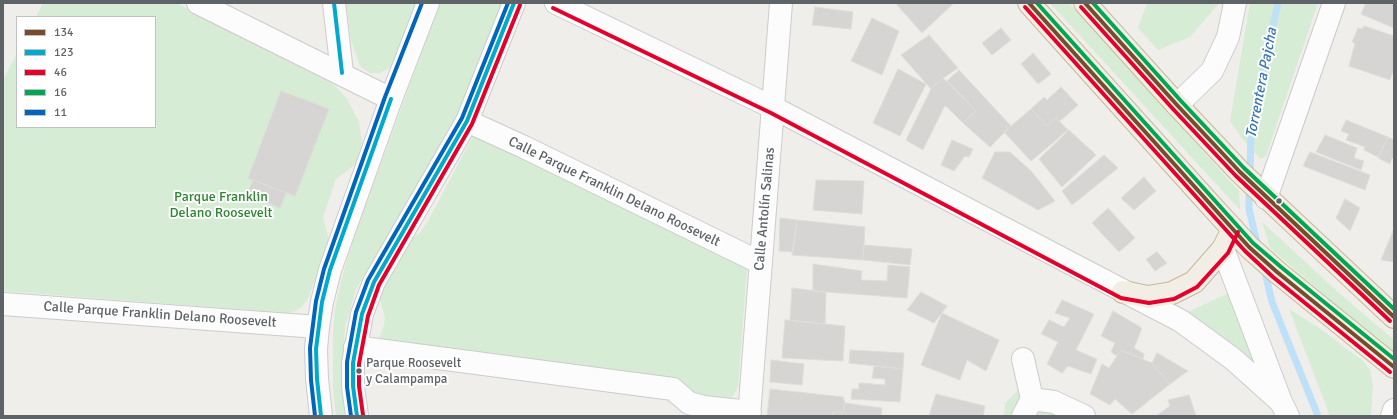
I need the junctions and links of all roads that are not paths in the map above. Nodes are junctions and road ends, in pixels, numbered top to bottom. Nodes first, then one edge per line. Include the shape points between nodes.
1 (198, 3) edge
2 (334, 3) edge
3 (428, 3) edge
4 (514, 3) edge
5 (556, 3) edge
6 (781, 3) edge
7 (1029, 3) edge
8 (1084, 3) edge
9 (1235, 3) edge
10 (1334, 3) edge
11 (342, 73) junction
12 (391, 99) junction
13 (1177, 105) junction
14 (774, 108) junction
15 (467, 121) junction
16 (1263, 195) junction
17 (1233, 229) junction
18 (1223, 249) junction
19 (761, 263) junction
20 (1123, 292) junction
21 (3, 304) edge
22 (1394, 317) edge
23 (318, 327) junction
24 (355, 347) junction
25 (1023, 359) dead end
26 (1394, 367) edge
27 (1028, 408) edge
28 (1284, 409) edge
29 (1394, 410) edge
30 (749, 414) edge
31 (321, 416) edge
32 (357, 416) edge
33 (1084, 416) edge
34 (1392, 416) edge

1 - 11 street
2 - 11 street
3 - 12 street
4 - 15 street
5 - 14 street
6 - 14 street, Calle Antolín Salinas
7 - 17 highway
8 - 13 highway
9 - 13 street via 1228,37 1212,71
10 - 16 street
11 - 12 street
12 - 23 street via 330,270
13 - 16 highway
14 - 19 street, Calle Antolín Salinas
14 - 20 street
15 - 19 street, Calle Parque Franklin Delano Roosevelt
15 - 24 street via 374,282 362,314
16 - 22 highway
17 - 18 highway
17 - 26 highway via 1277,272
18 - 20 highway via 1194,282 1172,293 1148,297
18 - 28 street
19 - 30 street, Calle Antolín Salinas
20 - 28 street via 1181,321 1233,359
21 - 23 street, Calle Parque Franklin Delano Roosevelt
23 - 31 street via 317,379
24 - 30 street via 673,389 689,403
24 - 32 street via 353,386
25 - 27 street
27 - 33 street via 1054,402
29 - 34 street

